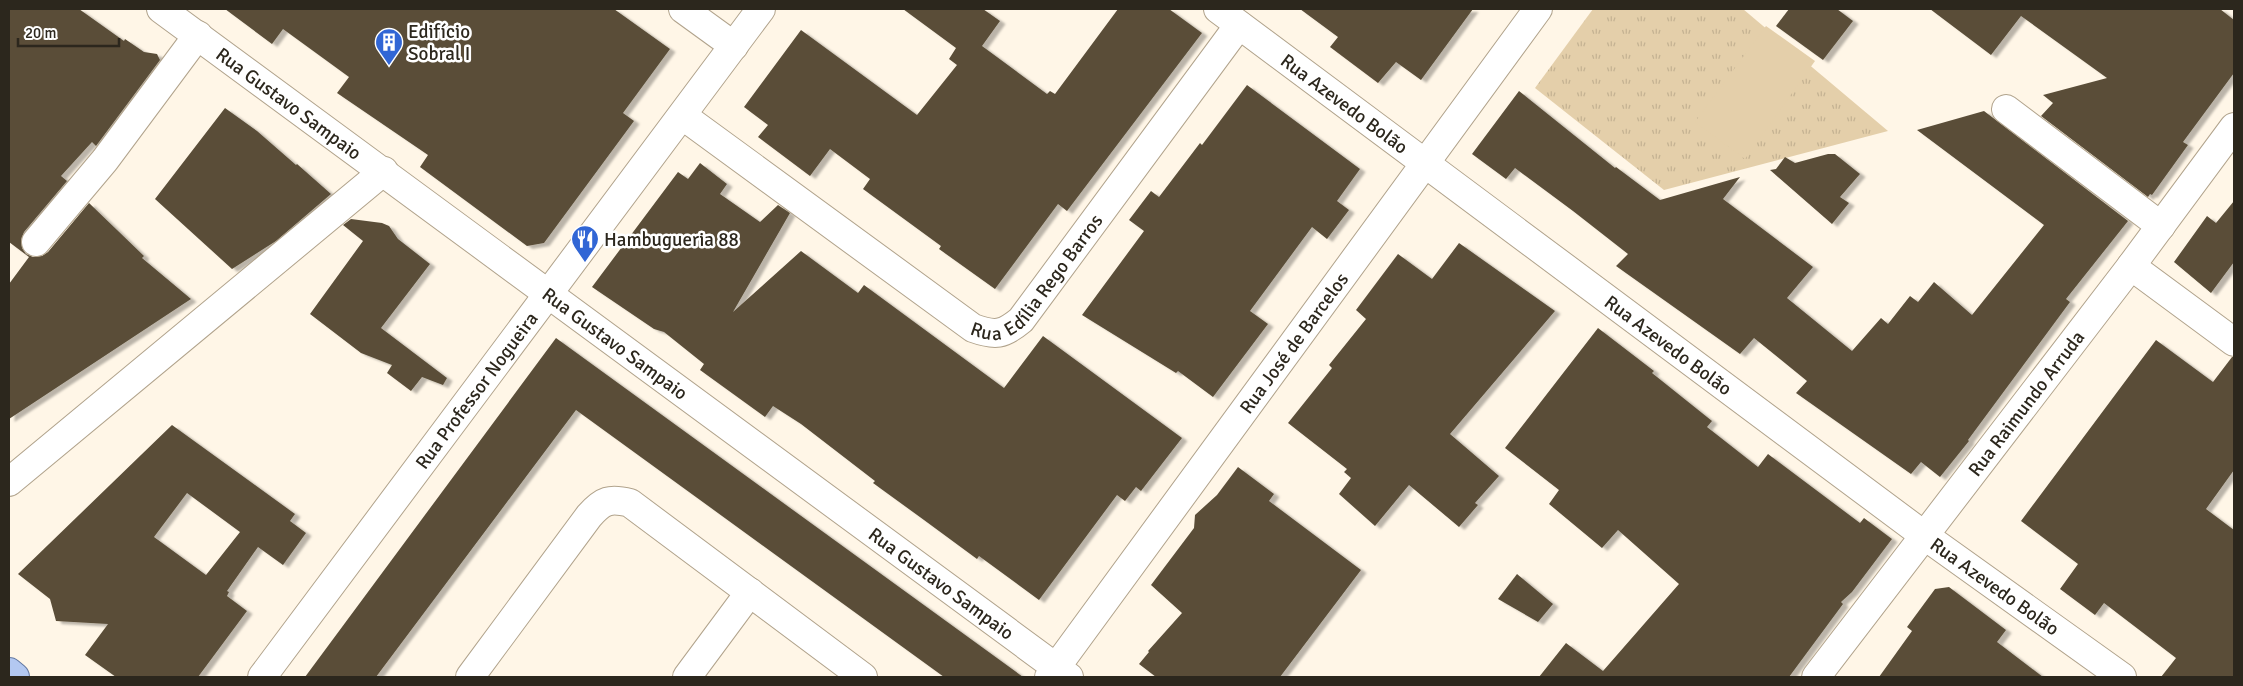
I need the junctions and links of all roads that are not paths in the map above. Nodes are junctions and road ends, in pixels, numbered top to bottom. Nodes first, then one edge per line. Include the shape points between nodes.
1 (161, 9) edge
2 (683, 9) edge
3 (761, 9) edge
4 (1218, 9) edge
5 (1538, 9) edge
6 (1239, 25) junction
7 (198, 35) junction
8 (734, 46) junction
9 (2006, 108) dead end
10 (683, 116) junction
11 (2234, 127) edge
12 (1425, 162) junction
13 (384, 171) junction
14 (2161, 226) junction
15 (36, 242) dead end
16 (2131, 266) junction
17 (548, 294) junction
18 (2234, 342) edge
19 (9, 482) edge
20 (1925, 536) junction
21 (750, 592) junction
22 (9, 672) edge
23 (1058, 674) edge
24 (16, 677) edge
25 (262, 677) edge
26 (470, 677) edge
27 (686, 677) edge
28 (864, 677) edge
29 (1816, 677) edge
30 (2122, 677) edge

1 - 7 street, Rua Gustavo Sampaio
2 - 8 street
3 - 8 street, Rua Professor Nogueira
4 - 6 street, Rua Azevedo Bolão
5 - 12 street, Rua José de Barcelos
6 - 10 street, Rua Edília Rego Barros via 1021,320 1007,331 989,334 973,328
6 - 12 street, Rua Azevedo Bolão
7 - 13 street, Rua Gustavo Sampaio
7 - 15 street via 105,160
8 - 10 street, Rua Professor Nogueira
9 - 14 street
10 - 17 street, Rua Professor Nogueira
11 - 14 street, Rua Raimundo Arruda
12 - 20 street, Rua Azevedo Bolão
12 - 23 street, Rua José de Barcelos
13 - 17 street, Rua Gustavo Sampaio
13 - 19 street
14 - 16 street, Rua Raimundo Arruda
16 - 18 street
16 - 20 street, Rua Raimundo Arruda
17 - 23 street, Rua Gustavo Sampaio
17 - 25 street, Rua Professor Nogueira
20 - 29 street, Rua Raimundo Arruda
20 - 30 street, Rua Azevedo Bolão
21 - 26 street via 630,503 615,500 600,504
21 - 27 street
21 - 28 street
22 - 24 main road

